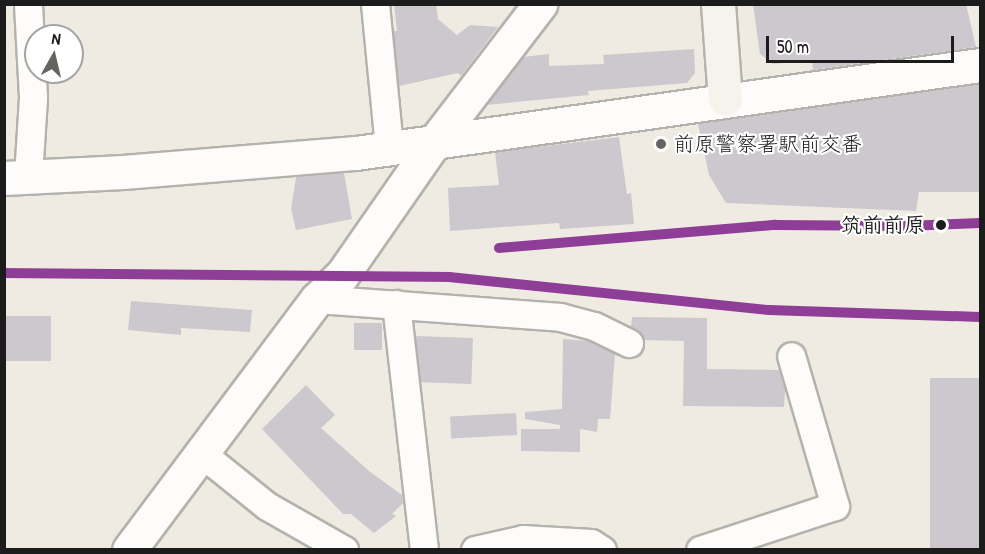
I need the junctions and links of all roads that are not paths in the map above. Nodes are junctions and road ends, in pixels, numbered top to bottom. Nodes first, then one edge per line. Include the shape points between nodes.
1 (28, 4) edge
2 (375, 4) edge
3 (540, 4) edge
4 (718, 4) edge
5 (981, 65) edge
6 (725, 99) junction
7 (435, 141) junction
8 (389, 148) junction
9 (16, 177) edge
10 (317, 299) junction
11 (396, 304) junction
12 (628, 343) dead end
13 (791, 356) dead end
14 (201, 453) junction
15 (129, 549) edge
16 (344, 549) edge
17 (424, 549) edge
18 (475, 549) edge
19 (602, 549) edge
20 (700, 549) edge

1 - 9 street via 33,97
2 - 8 street
3 - 7 street
4 - 6 main road
5 - 6 street
6 - 7 street
7 - 8 street
7 - 10 street via 342,275
8 - 9 street via 135,171
10 - 11 street
10 - 14 street
11 - 12 street via 560,317 594,326
11 - 17 street
13 - 20 street via 835,506
14 - 15 street
14 - 16 street via 267,506
18 - 19 street via 523,539 591,543

